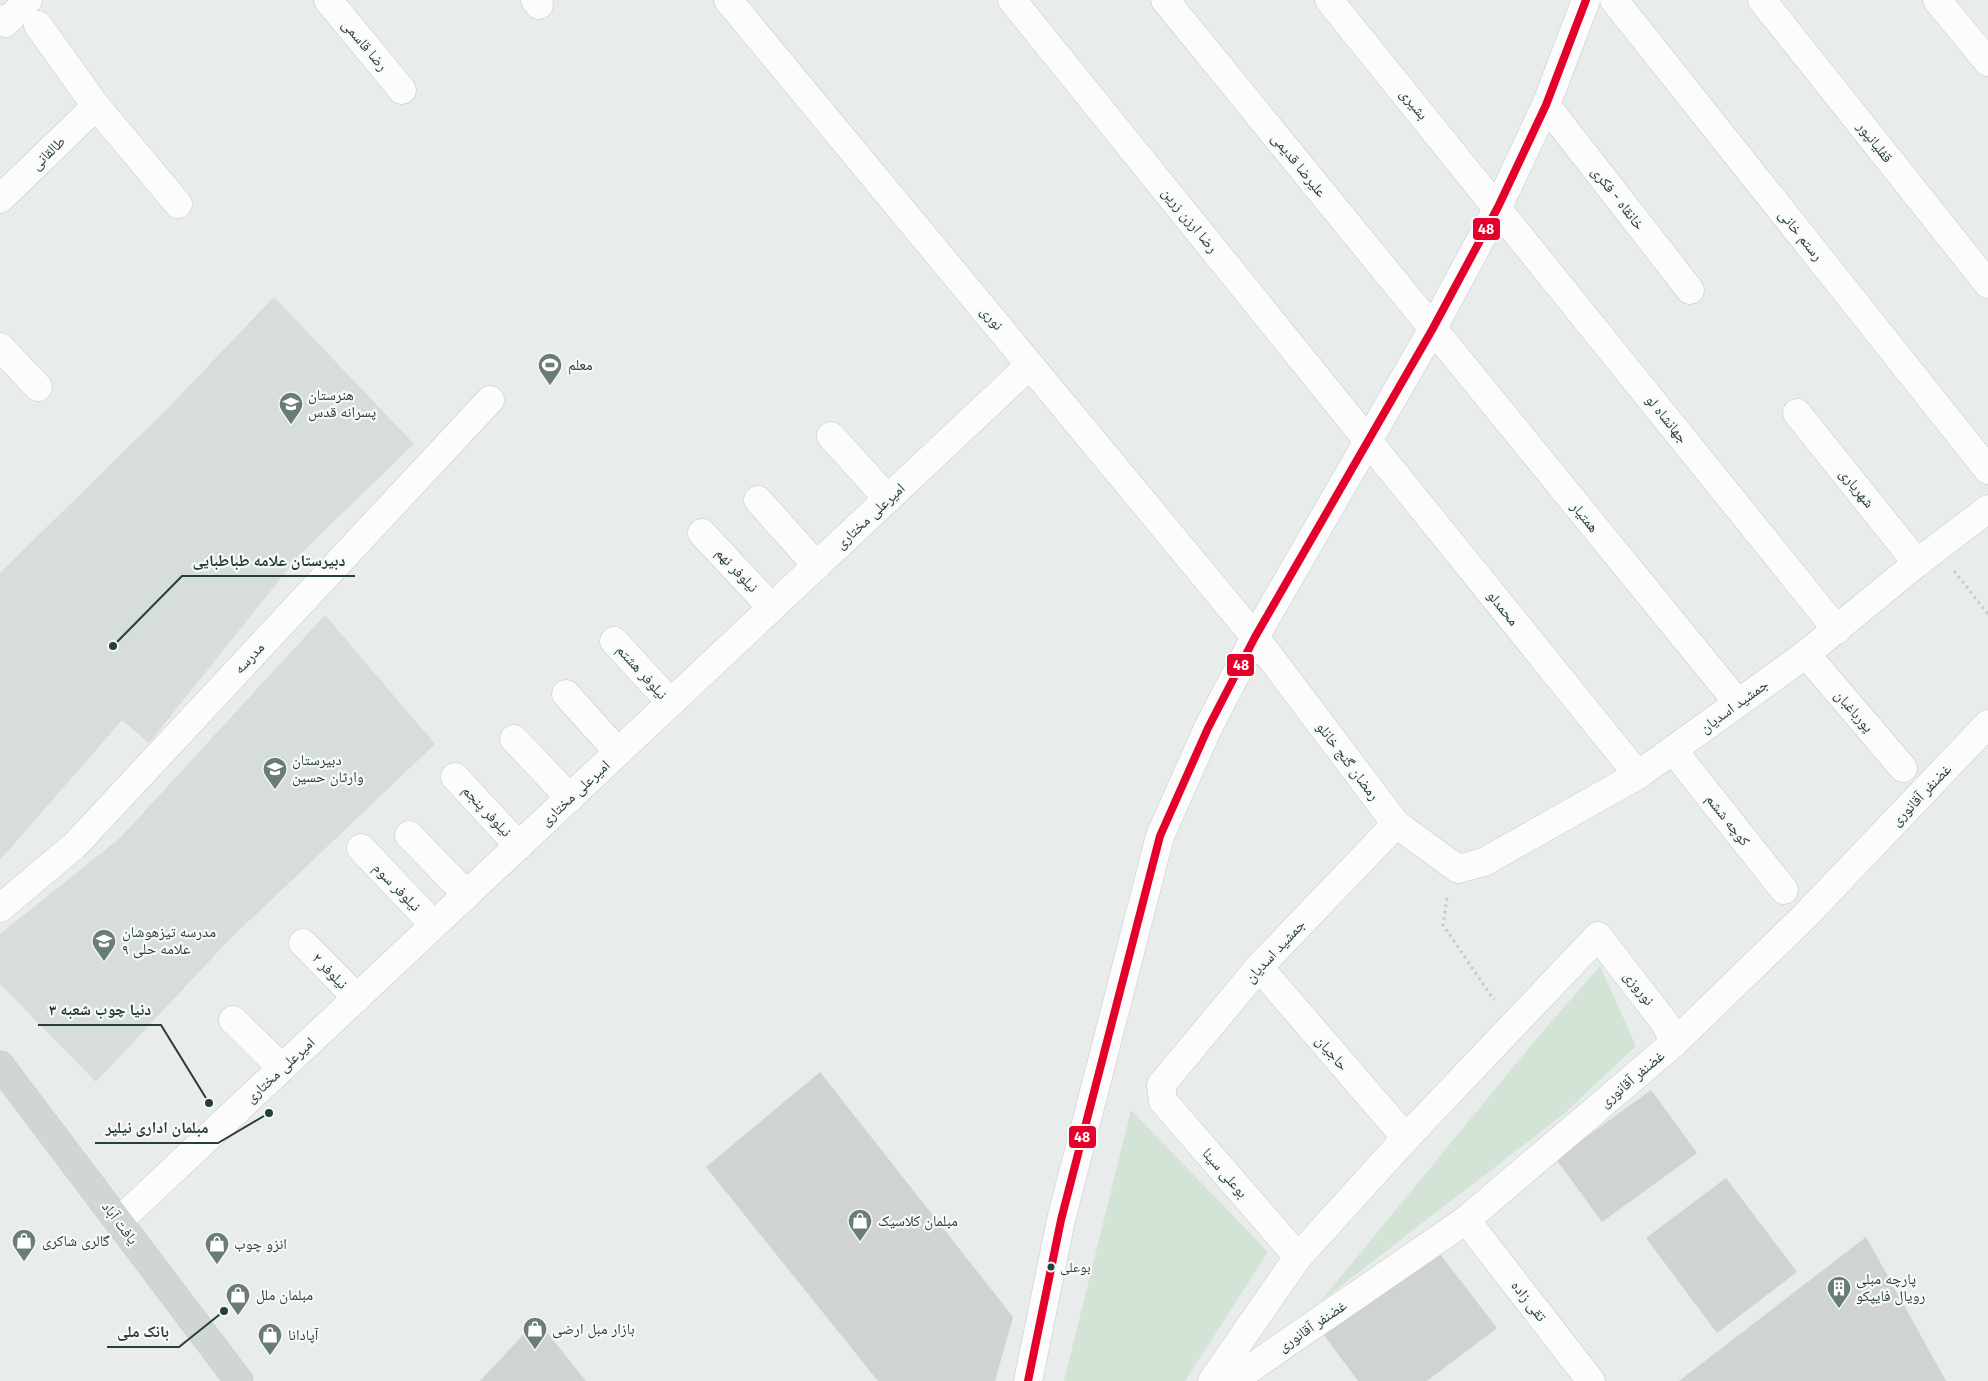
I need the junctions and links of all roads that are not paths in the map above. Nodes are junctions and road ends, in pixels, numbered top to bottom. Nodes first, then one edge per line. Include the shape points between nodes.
1 (28, 0) edge
2 (328, 0) edge
3 (728, 0) edge
4 (1012, 0) edge
5 (1165, 0) edge
6 (1329, 0) edge
7 (1586, 0) edge
8 (1614, 0) edge
9 (1762, 0) edge
10 (1937, 0) edge
11 (2, 21) edge
12 (38, 25) dead end
13 (1988, 62) edge
14 (402, 90) dead end
15 (1546, 105) junction
16 (96, 106) junction
17 (0, 199) edge
18 (178, 204) dead end
19 (1498, 207) junction
20 (1988, 284) edge
21 (1690, 290) dead end
22 (1432, 330) junction
23 (0, 347) edge
24 (1030, 365) junction
25 (38, 387) dead end
26 (490, 400) dead end
27 (1796, 413) dead end
28 (831, 436) dead end
29 (1369, 441) junction
30 (1988, 470) edge
31 (888, 499) junction
32 (758, 500) dead end
33 (1988, 509) edge
34 (702, 533) dead end
35 (1926, 556) junction
36 (816, 566) junction
37 (772, 608) junction
38 (1837, 630) junction
39 (1255, 637) junction
40 (614, 641) dead end
41 (1806, 654) junction
42 (566, 694) dead end
43 (671, 703) junction
44 (1738, 703) junction
45 (1988, 724) edge
46 (514, 739) dead end
47 (1673, 750) junction
48 (618, 752) junction
49 (1903, 768) dead end
50 (1638, 775) junction
51 (455, 776) dead end
52 (570, 798) junction
53 (1396, 824) junction
54 (409, 835) dead end
55 (519, 846) junction
56 (360, 848) dead end
57 (1458, 869) joint
58 (1784, 890) dead end
59 (467, 894) junction
60 (0, 908) edge
61 (434, 925) junction
62 (303, 943) dead end
63 (1259, 967) junction
64 (357, 998) junction
65 (233, 1020) dead end
66 (1674, 1043) junction
67 (0, 1066) edge
68 (282, 1068) junction
69 (1161, 1085) joint
70 (1406, 1138) junction
71 (1466, 1220) junction
72 (119, 1221) junction
73 (1298, 1257) junction
74 (239, 1381) edge
75 (1028, 1381) edge
76 (1212, 1381) edge
77 (1232, 1381) edge
78 (1591, 1381) edge

1 - 11 street
2 - 14 street, رضا قاسمی
3 - 24 street, نوری
4 - 29 street, رضا ارزن زرین
5 - 22 street, علیرضا قدیمی
6 - 19 street, بشیری
7 - 15 street
8 - 30 street, رستم خانی
9 - 20 street, قفلیانپور
10 - 13 street
12 - 16 street
15 - 19 street
15 - 21 street, خانقاه - فکری
16 - 17 street, طالقانی
16 - 18 street
19 - 22 street
19 - 38 street, جهانشاه لو
22 - 29 street
22 - 44 street, همتیار
23 - 25 street
24 - 31 street, امیرعلی مختاری
24 - 39 street, نوری
26 - 60 street, مدرسه via 74,844
27 - 35 street, شهریاری
28 - 31 street
29 - 39 street
29 - 50 street, محمدلو
31 - 36 street, امیرعلی مختاری
32 - 36 street
33 - 35 street, جمشید اسدیان
34 - 37 street, نیلوفر نهم
35 - 38 street, جمشید اسدیان
36 - 37 street, امیرعلی مختاری
37 - 43 street, امیرعلی مختاری
38 - 41 street, جمشید اسدیان
39 - 53 street, رمضان گنج خانلو
39 - 75 street via 1208,728 1160,836 1060,1220
40 - 43 street, نیلوفر هشتم
41 - 44 street, جمشید اسدیان
41 - 49 street, پورباغبان
42 - 48 street
43 - 48 street, امیرعلی مختاری
44 - 47 street, جمشید اسدیان
45 - 66 street, غضنفر آقانوری via 1805,916
46 - 52 street
47 - 50 street, جمشید اسدیان
47 - 58 street, کوچه ششم
48 - 52 street, امیرعلی مختاری
50 - 57 street, جمشید اسدیان via 1484,862
51 - 55 street, نیلوفر پنجم
52 - 55 street, امیرعلی مختاری
53 - 57 street, رمضان گنج خانلو
53 - 63 street, جمشید اسدیان
54 - 59 street
55 - 59 street, امیرعلی مختاری
56 - 61 street, نیلوفر سوم
59 - 61 street, امیرعلی مختاری
61 - 64 street, امیرعلی مختاری
62 - 64 street, نیلوفر ۲
63 - 69 street, جمشید اسدیان
63 - 70 street, حاجیان
64 - 68 street, امیرعلی مختاری
65 - 68 street
66 - 70 street, نوروزی via 1666,1023 1598,936
66 - 71 street, غضنفر آقانوری
67 - 72 main road, یافت آباد
68 - 72 street, امیرعلی مختاری
69 - 73 street, بوعلی سینا via 1163,1101
70 - 73 street
71 - 77 street, غضنفر آقانوری
71 - 78 street, تقی زاده
72 - 74 main road, یافت آباد
73 - 76 street

